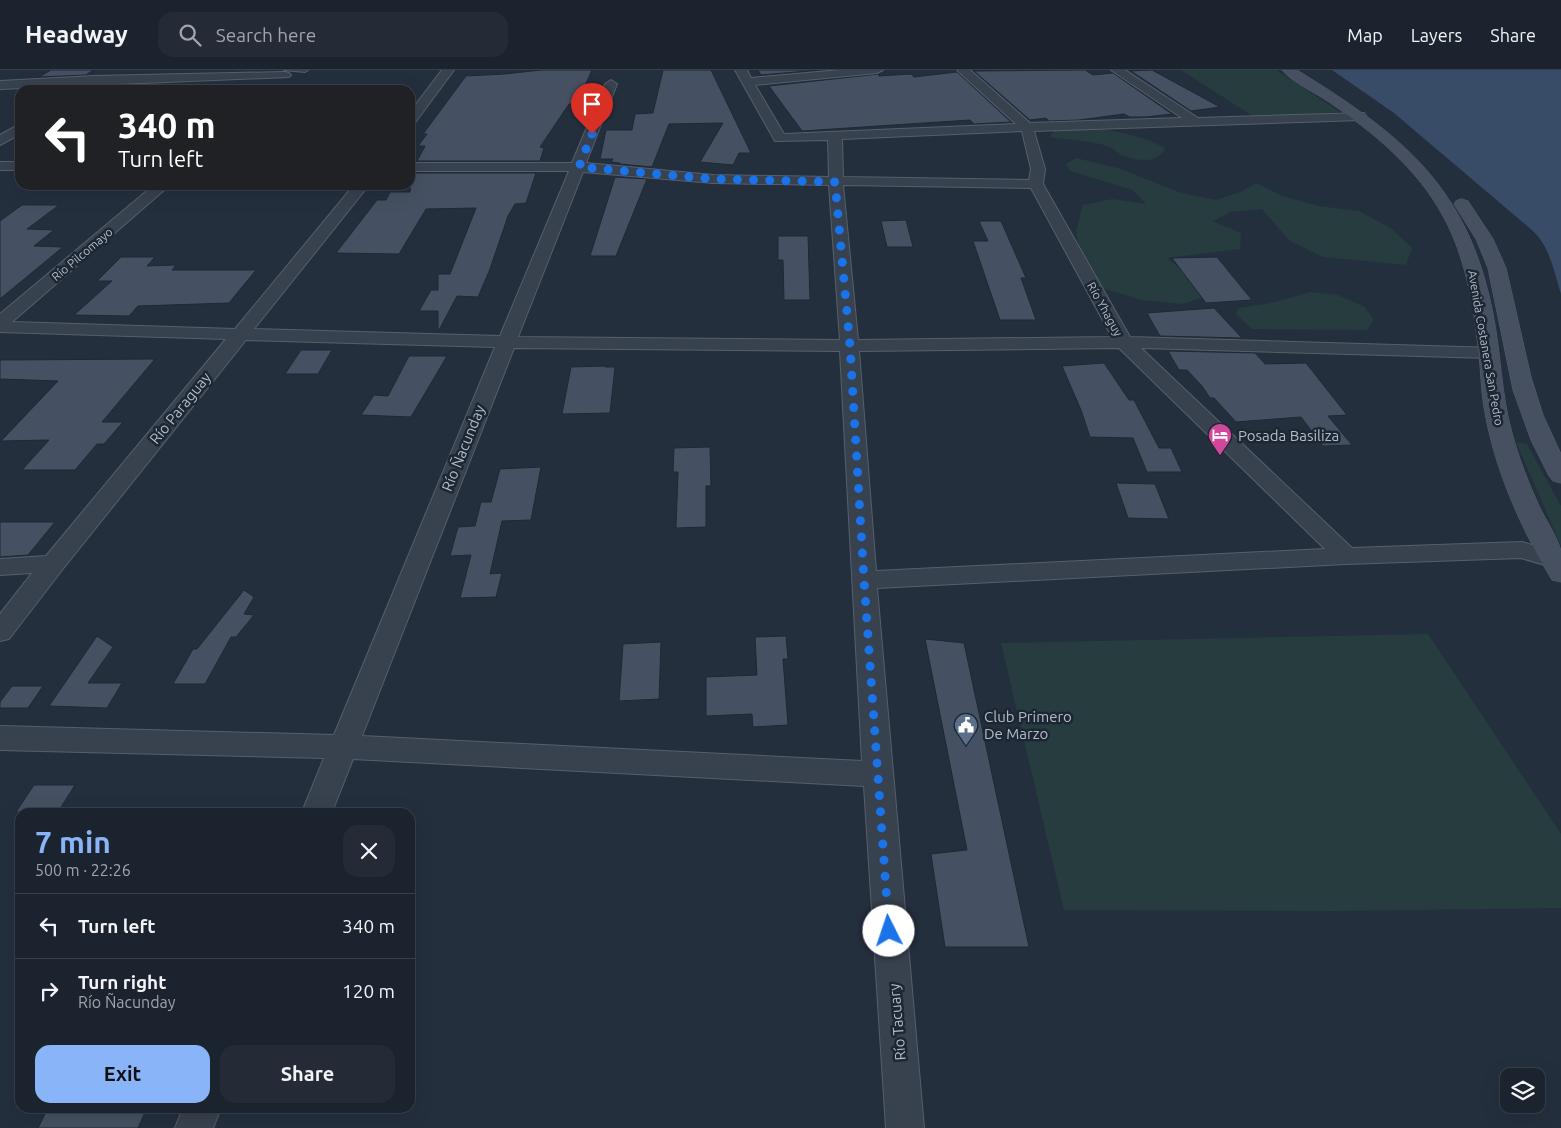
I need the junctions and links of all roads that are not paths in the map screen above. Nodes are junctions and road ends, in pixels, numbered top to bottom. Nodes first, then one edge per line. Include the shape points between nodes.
1 (305, 70) edge
2 (448, 70) edge
3 (741, 70) edge
4 (876, 70) edge
5 (963, 70) edge
6 (1117, 70) edge
7 (1288, 70) edge
8 (1303, 70) edge
9 (286, 72) edge
10 (94, 80) junction
11 (748, 82) junction
12 (611, 84) dead end
13 (0, 85) edge
14 (86, 85) edge
15 (274, 85) dead end
16 (415, 114) edge
17 (1360, 116) junction
18 (1196, 122) junction
19 (1027, 127) junction
20 (15, 131) edge
21 (835, 137) junction
22 (0, 141) edge
23 (0, 166) edge
24 (15, 166) edge
25 (415, 167) edge
26 (579, 167) junction
27 (835, 182) junction
28 (1036, 184) junction
29 (157, 190) edge
30 (358, 190) edge
31 (0, 323) edge
32 (0, 327) edge
33 (242, 334) junction
34 (506, 342) junction
35 (1124, 342) junction
36 (850, 346) junction
37 (1489, 352) junction
38 (1561, 476) edge
39 (1346, 556) junction
40 (53, 564) junction
41 (1557, 566) edge
42 (0, 567) edge
43 (864, 580) junction
44 (0, 632) edge
45 (0, 738) edge
46 (342, 747) junction
47 (877, 774) junction
48 (319, 808) edge
49 (200, 1113) edge
50 (194, 1128) edge
51 (905, 1128) edge

1 - 9 lane
2 - 16 street
3 - 11 street
4 - 11 street
5 - 19 street
6 - 18 street
7 - 17 main road, Avenida Costanera San Pedro
8 - 38 main road, Avenida Costanera San Pedro via 1374,114 1414,148 1472,217 1500,277 1527,402 1547,452
9 - 10 street
9 - 15 street
10 - 13 street
10 - 14 street
11 - 21 street via 780,138
12 - 26 street, Río Ñacunday
17 - 18 street
17 - 37 main road, Avenida Costanera San Pedro via 1407,157 1443,201 1474,270
18 - 19 street
19 - 21 street
19 - 28 street, Río Yhaguy via 1038,169
20 - 22 street
21 - 27 street, Río Tacuary
23 - 24 street
25 - 26 street
26 - 27 street via 713,179
26 - 34 street, Río Ñacunday
27 - 28 street
27 - 36 street, Río Tacuary
28 - 35 street, Río Yhaguy
29 - 31 street, Río Pilcomayo
30 - 33 street, Río Paraguay
32 - 33 street
33 - 34 street
33 - 40 street, Río Paraguay
34 - 36 street
34 - 46 street, Río Ñacunday
35 - 36 street
35 - 37 street
35 - 39 street, Río Yhaguy
36 - 43 street, Río Tacuary
37 - 41 main road, Avenida Costanera San Pedro via 1491,386 1511,467
39 - 41 street via 1522,550
39 - 43 street
40 - 42 street
40 - 44 street, Río Paraguay
43 - 47 street, Río Tacuary
45 - 46 street
46 - 47 street
46 - 48 street, Río Ñacunday
47 - 51 street, Río Tacuary
49 - 50 street

